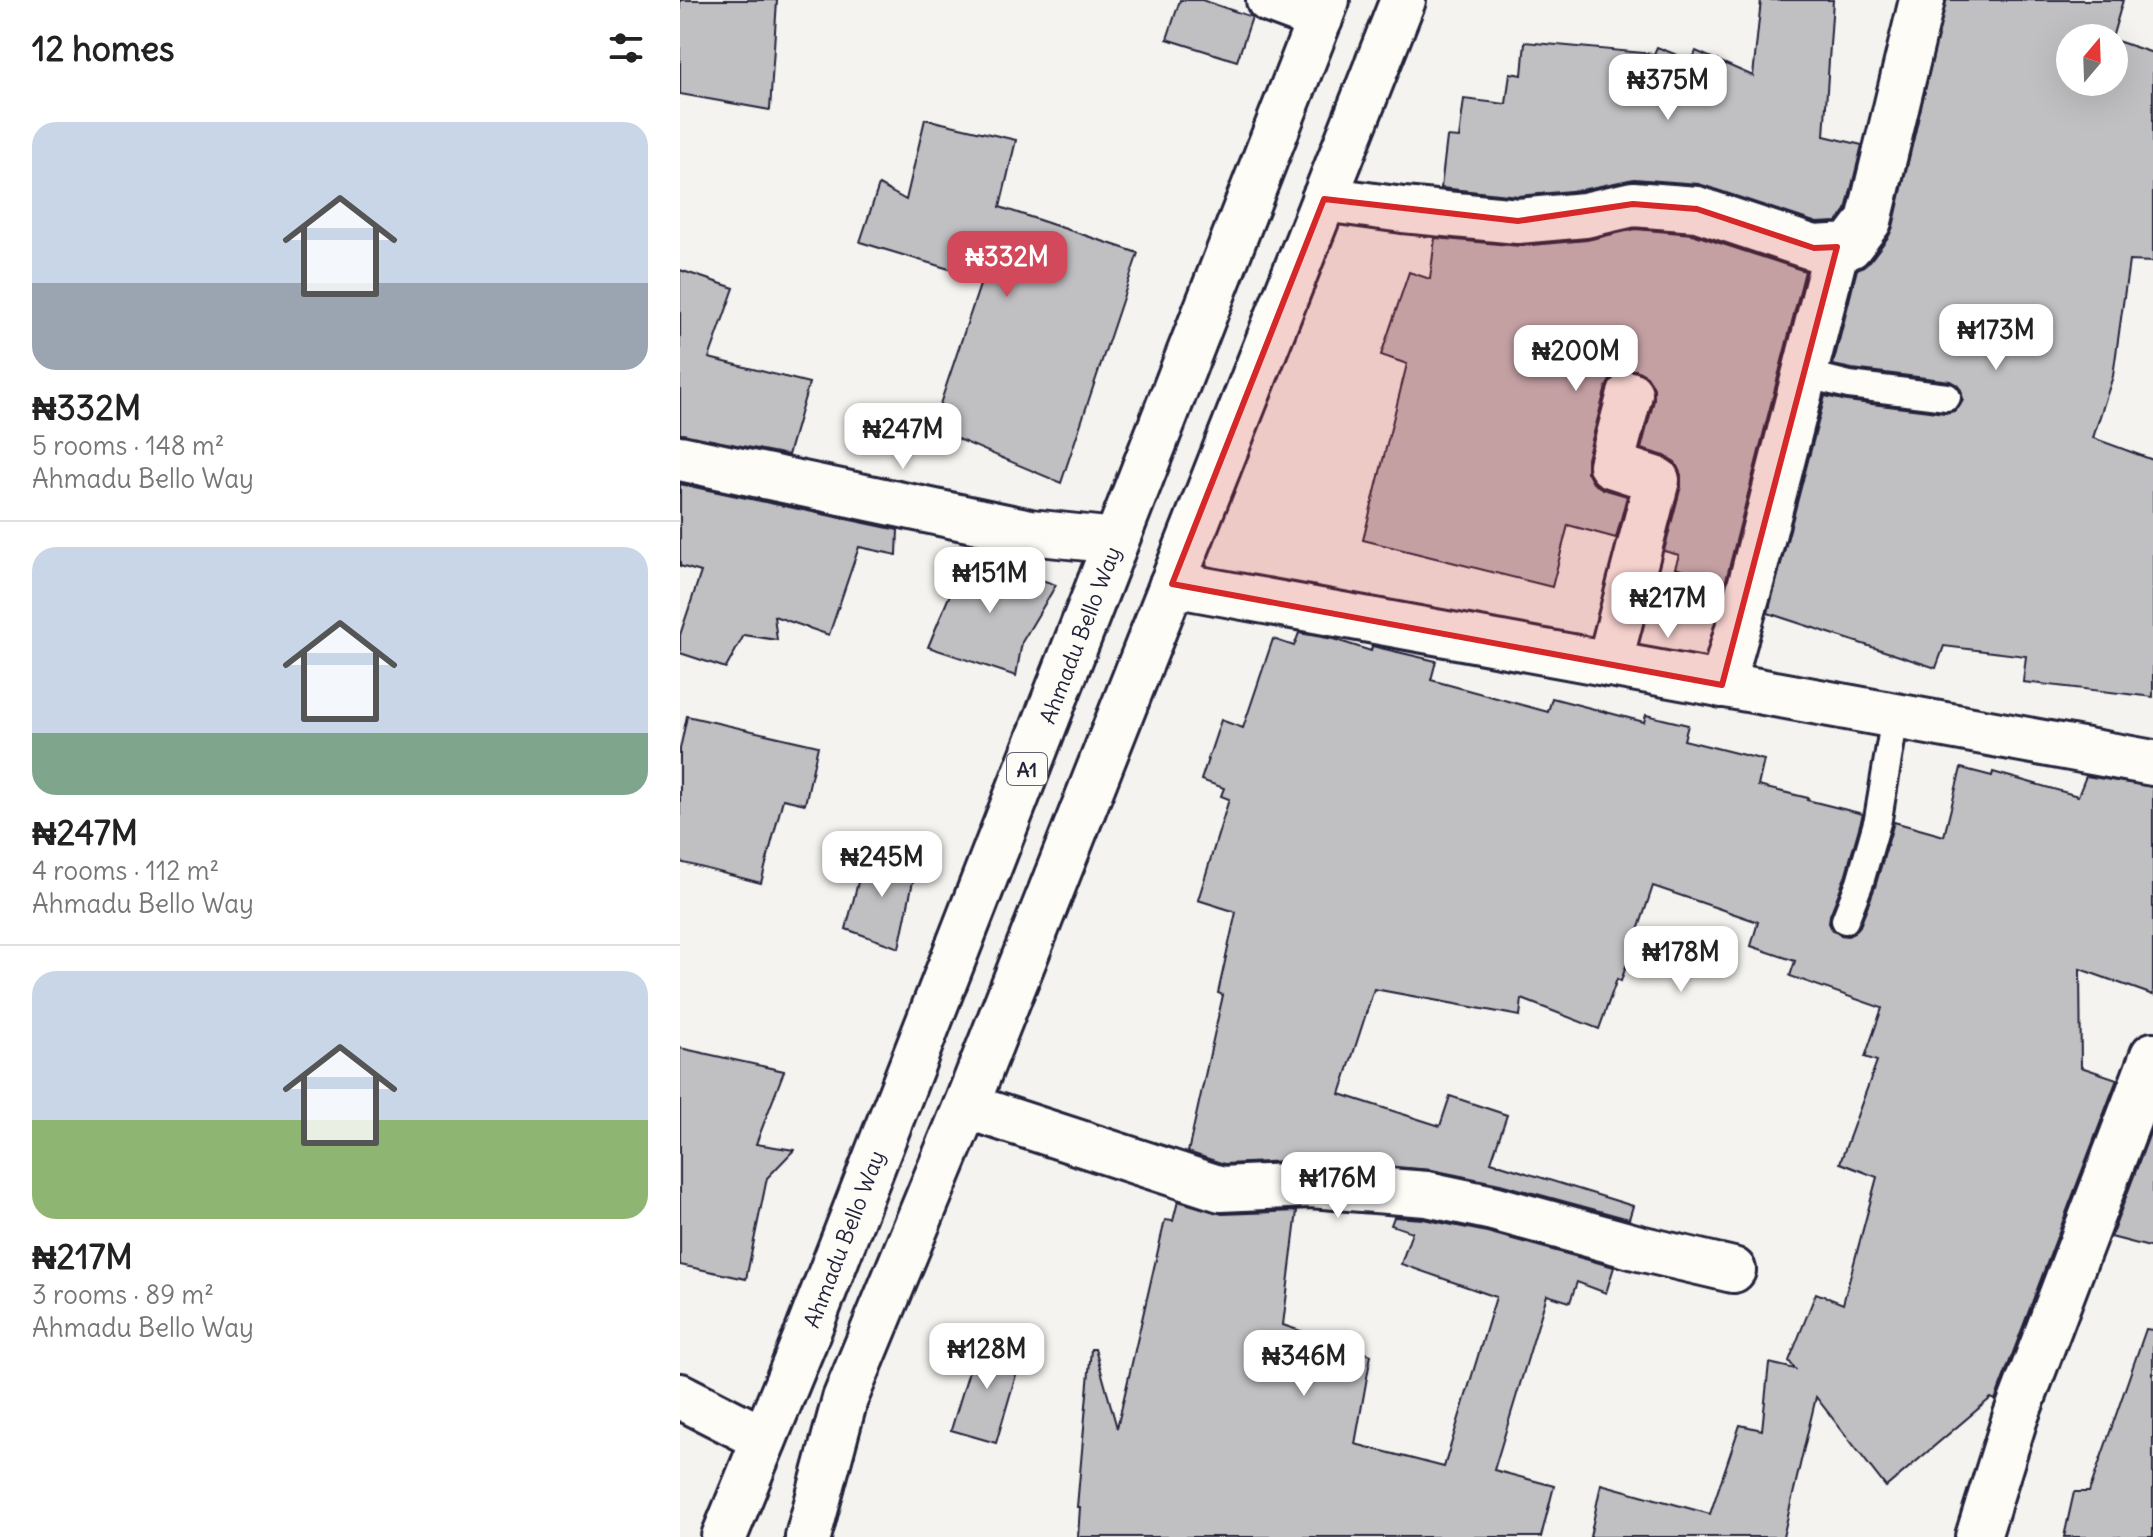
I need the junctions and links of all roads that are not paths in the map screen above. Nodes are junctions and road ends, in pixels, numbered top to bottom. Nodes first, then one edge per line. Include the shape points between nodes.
1 (1269, 0) edge
2 (1403, 0) edge
3 (1922, 0) edge
4 (1323, 9) edge
5 (1324, 199) junction
6 (1837, 247) junction
7 (1804, 374) junction
8 (1630, 394) dead end
9 (1947, 397) dead end
10 (680, 458) edge
11 (1116, 541) junction
12 (1172, 584) junction
13 (1609, 664) junction
14 (1722, 685) junction
15 (1895, 716) junction
16 (2153, 763) edge
17 (1845, 920) dead end
18 (2153, 1055) edge
19 (966, 1106) junction
20 (1733, 1270) dead end
21 (680, 1396) edge
22 (764, 1439) junction
23 (724, 1537) edge
24 (808, 1537) edge
25 (1978, 1537) edge

1 - 4 main road
2 - 5 main road
3 - 6 main road via 1869,221 1850,246
4 - 11 main road, Ahmadu Bello Way / A1
5 - 6 main road via 1518,221 1633,204 1697,209 1814,248
5 - 12 main road
6 - 7 main road
7 - 9 lane
7 - 14 main road
8 - 13 main road via 1611,465 1657,480
10 - 11 main road via 1030,532
11 - 22 main road, Ahmadu Bello Way / A1
12 - 13 main road
12 - 19 main road
13 - 14 main road
14 - 15 main road
15 - 16 main road
15 - 17 lane via 1878,819
18 - 25 main road via 2015,1418
19 - 20 main road via 1221,1189 1310,1185 1427,1194
19 - 24 main road via 845,1399
21 - 22 main road
22 - 23 main road, Ahmadu Bello Way / A1

